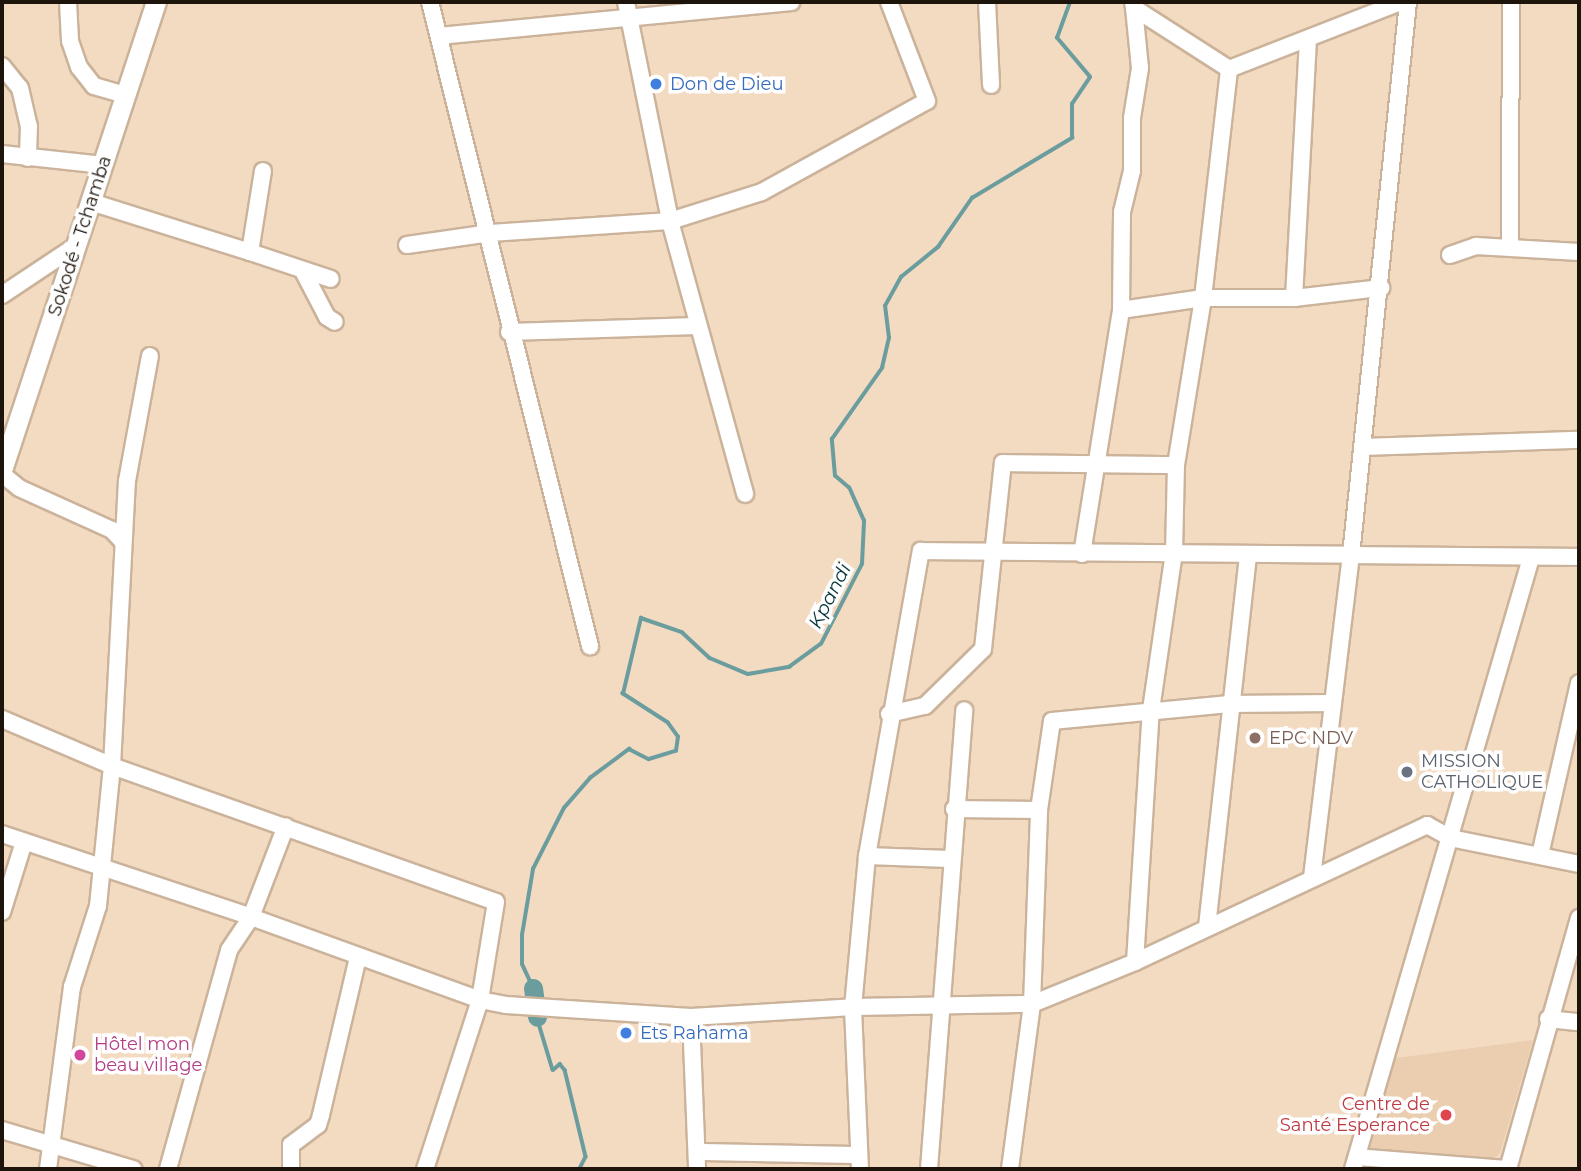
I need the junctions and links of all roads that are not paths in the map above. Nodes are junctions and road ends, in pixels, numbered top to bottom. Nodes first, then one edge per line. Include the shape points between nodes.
1 (68, 2) edge
2 (156, 2) edge
3 (430, 2) edge
4 (626, 2) edge
5 (791, 2) edge
6 (888, 2) edge
7 (986, 2) edge
8 (1401, 2) edge
9 (1408, 2) edge
10 (1511, 2) edge
11 (1134, 5) edge
12 (631, 20) junction
13 (439, 36) junction
14 (1308, 40) junction
15 (2, 66) edge
16 (1229, 69) junction
17 (991, 85) dead end
18 (126, 94) junction
19 (2, 154) edge
20 (28, 158) junction
21 (103, 164) junction
22 (263, 171) dead end
23 (91, 202) junction
24 (670, 221) junction
25 (490, 233) junction
26 (407, 245) dead end
27 (77, 246) junction
28 (1510, 247) junction
29 (1579, 251) edge
30 (250, 252) junction
31 (1450, 255) dead end
32 (303, 271) junction
33 (331, 279) dead end
34 (1381, 288) junction
35 (2, 296) edge
36 (1203, 298) junction
37 (1294, 299) junction
38 (1121, 310) junction
39 (335, 321) dead end
40 (697, 327) junction
41 (509, 332) junction
42 (150, 356) dead end
43 (1579, 440) edge
44 (1363, 447) junction
45 (1094, 464) junction
46 (1176, 465) junction
47 (2, 472) edge
48 (745, 494) dead end
49 (123, 542) junction
50 (996, 552) junction
51 (1082, 554) junction
52 (1174, 554) junction
53 (1248, 554) junction
54 (1351, 555) junction
55 (1579, 557) edge
56 (1531, 558) junction
57 (590, 646) dead end
58 (1579, 683) edge
59 (1333, 703) junction
60 (1229, 704) junction
61 (964, 710) dead end
62 (1151, 710) junction
63 (889, 714) junction
64 (2, 719) edge
65 (112, 766) junction
66 (954, 808) junction
67 (1039, 810) junction
68 (286, 825) junction
69 (2, 834) edge
70 (1450, 838) junction
71 (23, 842) junction
72 (1541, 855) junction
73 (867, 856) junction
74 (949, 859) junction
75 (1579, 863) edge
76 (101, 867) junction
77 (1312, 877) junction
78 (2, 912) edge
79 (251, 917) junction
80 (1579, 918) edge
81 (1207, 927) junction
82 (358, 957) junction
83 (1135, 962) junction
84 (480, 1000) junction
85 (1032, 1004) junction
86 (938, 1006) junction
87 (853, 1007) junction
88 (691, 1017) junction
89 (1548, 1019) junction
90 (1579, 1022) edge
91 (2, 1130) edge
92 (50, 1146) junction
93 (698, 1152) junction
94 (859, 1162) edge
95 (1355, 1163) edge
96 (48, 1169) edge
97 (133, 1169) edge
98 (168, 1169) edge
99 (291, 1169) edge
100 (425, 1169) edge
101 (697, 1169) edge
102 (929, 1169) edge
103 (1010, 1169) edge
104 (1506, 1169) edge

1 - 18 street via 70,41 79,67 94,86
2 - 18 main road, Sokodé - Tchamba
3 - 13 street
4 - 12 street
5 - 12 street
6 - 24 street via 927,101 762,192
7 - 17 street
8 - 14 street
9 - 34 street
10 - 28 street
11 - 16 street
11 - 38 street via 1140,68 1132,118 1132,171 1122,212
12 - 13 street
12 - 24 street
13 - 25 street
14 - 16 street
14 - 37 street
15 - 20 street via 20,89 29,126
16 - 36 street
18 - 21 main road, Sokodé - Tchamba
19 - 20 street
20 - 21 street
21 - 23 main road, Sokodé - Tchamba
22 - 30 street
23 - 27 main road, Sokodé - Tchamba
23 - 30 street
24 - 25 street
24 - 40 street
25 - 26 street
25 - 41 street
27 - 35 street
27 - 47 main road, Sokodé - Tchamba
28 - 29 street
28 - 31 street via 1468,247
30 - 32 street
32 - 33 street
32 - 39 street via 327,317
34 - 37 street
34 - 44 street
36 - 37 street
36 - 38 street
36 - 46 street
38 - 45 street
40 - 41 street
40 - 48 street via 729,420
41 - 57 street
42 - 49 street via 127,481
43 - 44 street
44 - 54 street
45 - 46 street
45 - 50 street via 1003,463
45 - 51 street
46 - 52 street
47 - 49 street via 19,488 112,530
49 - 65 street
50 - 51 street
50 - 63 street via 983,649 925,706
50 - 63 street via 921,551 911,623
51 - 52 street
52 - 53 street
52 - 62 street
53 - 54 street
53 - 60 street
54 - 56 street
54 - 59 street
55 - 56 street
56 - 70 street
58 - 72 street
59 - 60 street
59 - 77 street
60 - 62 street
60 - 81 street
61 - 66 street
62 - 67 street via 1052,720
62 - 83 street
63 - 73 street
64 - 65 street
65 - 68 street
65 - 76 street
66 - 67 street
66 - 74 street
67 - 85 street
68 - 79 street
68 - 84 street via 496,902
69 - 71 street
70 - 72 street
70 - 77 street via 1427,825
70 - 95 street
71 - 76 street
71 - 78 street
72 - 75 street
73 - 74 street
73 - 87 street
74 - 86 street
76 - 79 street
76 - 92 street via 98,906 72,986
77 - 81 street
79 - 82 street
79 - 98 street via 229,950
80 - 89 street
81 - 83 street
82 - 84 street
82 - 99 street via 318,1125 291,1145
83 - 85 street
84 - 88 street
84 - 100 street
85 - 86 street
85 - 103 street
86 - 87 street
86 - 102 street
87 - 88 street
87 - 94 street
88 - 93 street
89 - 90 street
89 - 104 street
91 - 92 street
92 - 96 street
92 - 97 street
93 - 94 street
93 - 101 street
95 - 104 street

